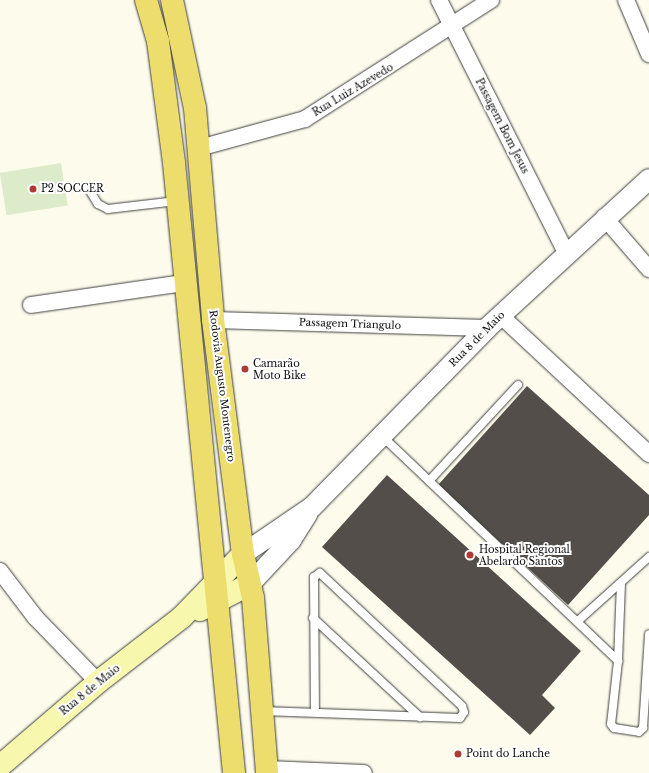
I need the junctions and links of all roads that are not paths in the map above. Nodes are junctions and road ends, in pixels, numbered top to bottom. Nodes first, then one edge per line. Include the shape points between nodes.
1 (146, 0) edge
2 (172, 0) edge
3 (439, 0) edge
4 (492, 0) edge
5 (626, 0) edge
6 (452, 27) junction
7 (182, 37) junction
8 (158, 41) junction
9 (649, 54) edge
10 (199, 148) junction
11 (649, 179) edge
12 (88, 188) dead end
13 (178, 201) junction
14 (604, 217) junction
15 (566, 252) junction
16 (649, 269) edge
17 (184, 283) junction
18 (31, 305) dead end
19 (213, 320) junction
20 (494, 322) junction
21 (518, 385) dead end
22 (383, 437) junction
23 (649, 454) edge
24 (429, 481) junction
25 (312, 506) junction
26 (243, 554) junction
27 (649, 557) edge
28 (0, 571) edge
29 (620, 583) junction
30 (250, 584) junction
31 (217, 594) junction
32 (313, 618) junction
33 (579, 620) junction
34 (649, 634) edge
35 (618, 661) junction
36 (98, 682) junction
37 (262, 711) junction
38 (315, 712) junction
39 (420, 717) junction
40 (0, 766) edge
41 (267, 771) edge
42 (234, 773) edge
43 (364, 773) edge

1 - 8 main road
2 - 7 main road, Rodovia Augusto Montenegro
3 - 6 street, Passagem Bom Jesus
4 - 6 street, Rua Luiz Azevedo
5 - 9 street
6 - 10 street, Rua Luiz Azevedo via 305,119
6 - 15 street, Passagem Bom Jesus
7 - 8 main road
7 - 10 main road, Rodovia Augusto Montenegro
8 - 13 main road
10 - 19 main road, Rodovia Augusto Montenegro
11 - 14 street, Rua 8 de Maio
12 - 13 lane via 98,204 108,209
13 - 17 main road
14 - 15 street, Rua 8 de Maio
14 - 16 street
15 - 20 street, Rua 8 de Maio
17 - 18 street
17 - 31 main road
19 - 20 street, Passagem Triangulo
19 - 26 main road, Rodovia Augusto Montenegro
20 - 22 street, Rua 8 de Maio
20 - 23 street
21 - 24 lane
22 - 24 lane
22 - 25 street, Rua 8 de Maio
24 - 33 lane
25 - 26 street, Rua 8 de Maio
25 - 30 street, Rua 8 de Maio via 291,540
26 - 30 main road, Rodovia Augusto Montenegro
26 - 31 main road, Rua 8 de Maio
27 - 29 lane
28 - 36 street via 35,617
29 - 33 lane
29 - 35 lane
30 - 31 main road, Rua 8 de Maio
30 - 37 main road, Rodovia Augusto Montenegro
31 - 36 main road, Rua 8 de Maio
31 - 42 main road
32 - 38 lane
32 - 39 lane
32 - 39 lane via 314,577 320,573 462,706 464,712 460,718
33 - 35 lane
34 - 35 lane via 643,728 639,732 614,728 611,724
36 - 40 main road, Rua 8 de Maio
37 - 38 lane
37 - 41 main road, Rodovia Augusto Montenegro
38 - 39 lane
41 - 43 street

